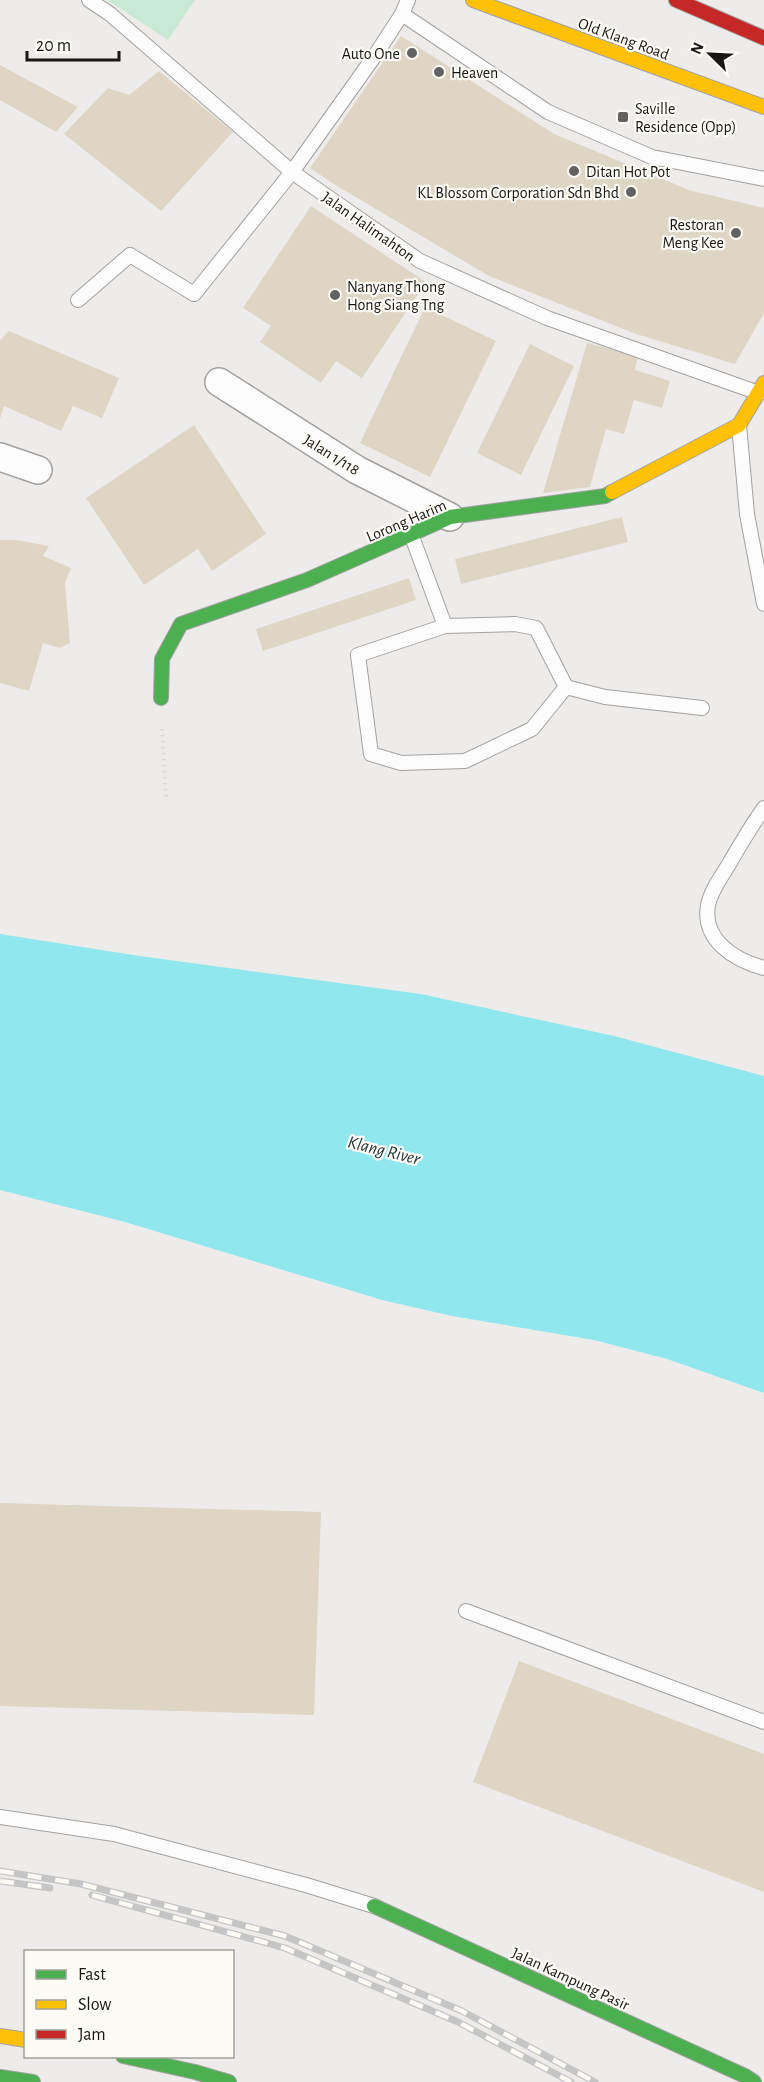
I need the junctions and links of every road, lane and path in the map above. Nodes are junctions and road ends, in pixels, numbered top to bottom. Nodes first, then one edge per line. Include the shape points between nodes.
1 (89, 0) edge
2 (408, 0) edge
3 (473, 0) edge
4 (676, 0) edge
5 (402, 14) junction
6 (764, 38) edge
7 (764, 107) edge
8 (292, 172) junction
9 (764, 179) edge
10 (78, 300) dead end
11 (219, 382) dead end
12 (762, 390) edge
13 (739, 425) junction
14 (0, 457) edge
15 (38, 470) dead end
16 (450, 517) junction
17 (411, 534) junction
18 (764, 604) edge
19 (446, 626) junction
20 (566, 687) junction
21 (161, 698) joint
22 (702, 708) dead end
23 (166, 797) dead end
24 (764, 808) edge
25 (764, 968) edge
26 (466, 1611) dead end
27 (764, 1722) edge
28 (0, 1818) edge
29 (374, 1906) joint
30 (0, 2036) edge
31 (24, 2040) edge
32 (132, 2058) edge
33 (0, 2077) edge
34 (33, 2082) edge
35 (229, 2082) edge
36 (754, 2082) edge

1 - 8 lane, Jalan Halimahton via 111,14
2 - 5 lane
3 - 7 main road, Old Klang Road
4 - 6 main road
5 - 8 lane
5 - 9 lane via 548,112 652,157
8 - 10 lane via 194,294 130,255
8 - 12 lane, Jalan Halimahton via 420,261 548,318
11 - 16 street, Jalan 1/118 via 357,470
12 - 13 main road
13 - 16 main road, Lorong Harim via 605,496
13 - 18 lane via 747,514
14 - 15 street
16 - 17 main road, Lorong Harim
17 - 19 lane
17 - 21 main road, Lorong Harim via 307,580 181,624 162,659
19 - 20 lane via 515,624 537,628
19 - 20 lane via 358,655 371,754 401,763 465,761 532,729
20 - 22 lane via 605,697
21 - 23 path
24 - 25 lane via 708,905 708,925 717,943 735,956
26 - 27 lane
28 - 29 lane via 114,1834
29 - 36 main road, Jalan Kampung Pasir
30 - 31 main road
32 - 35 main road
33 - 34 main road

